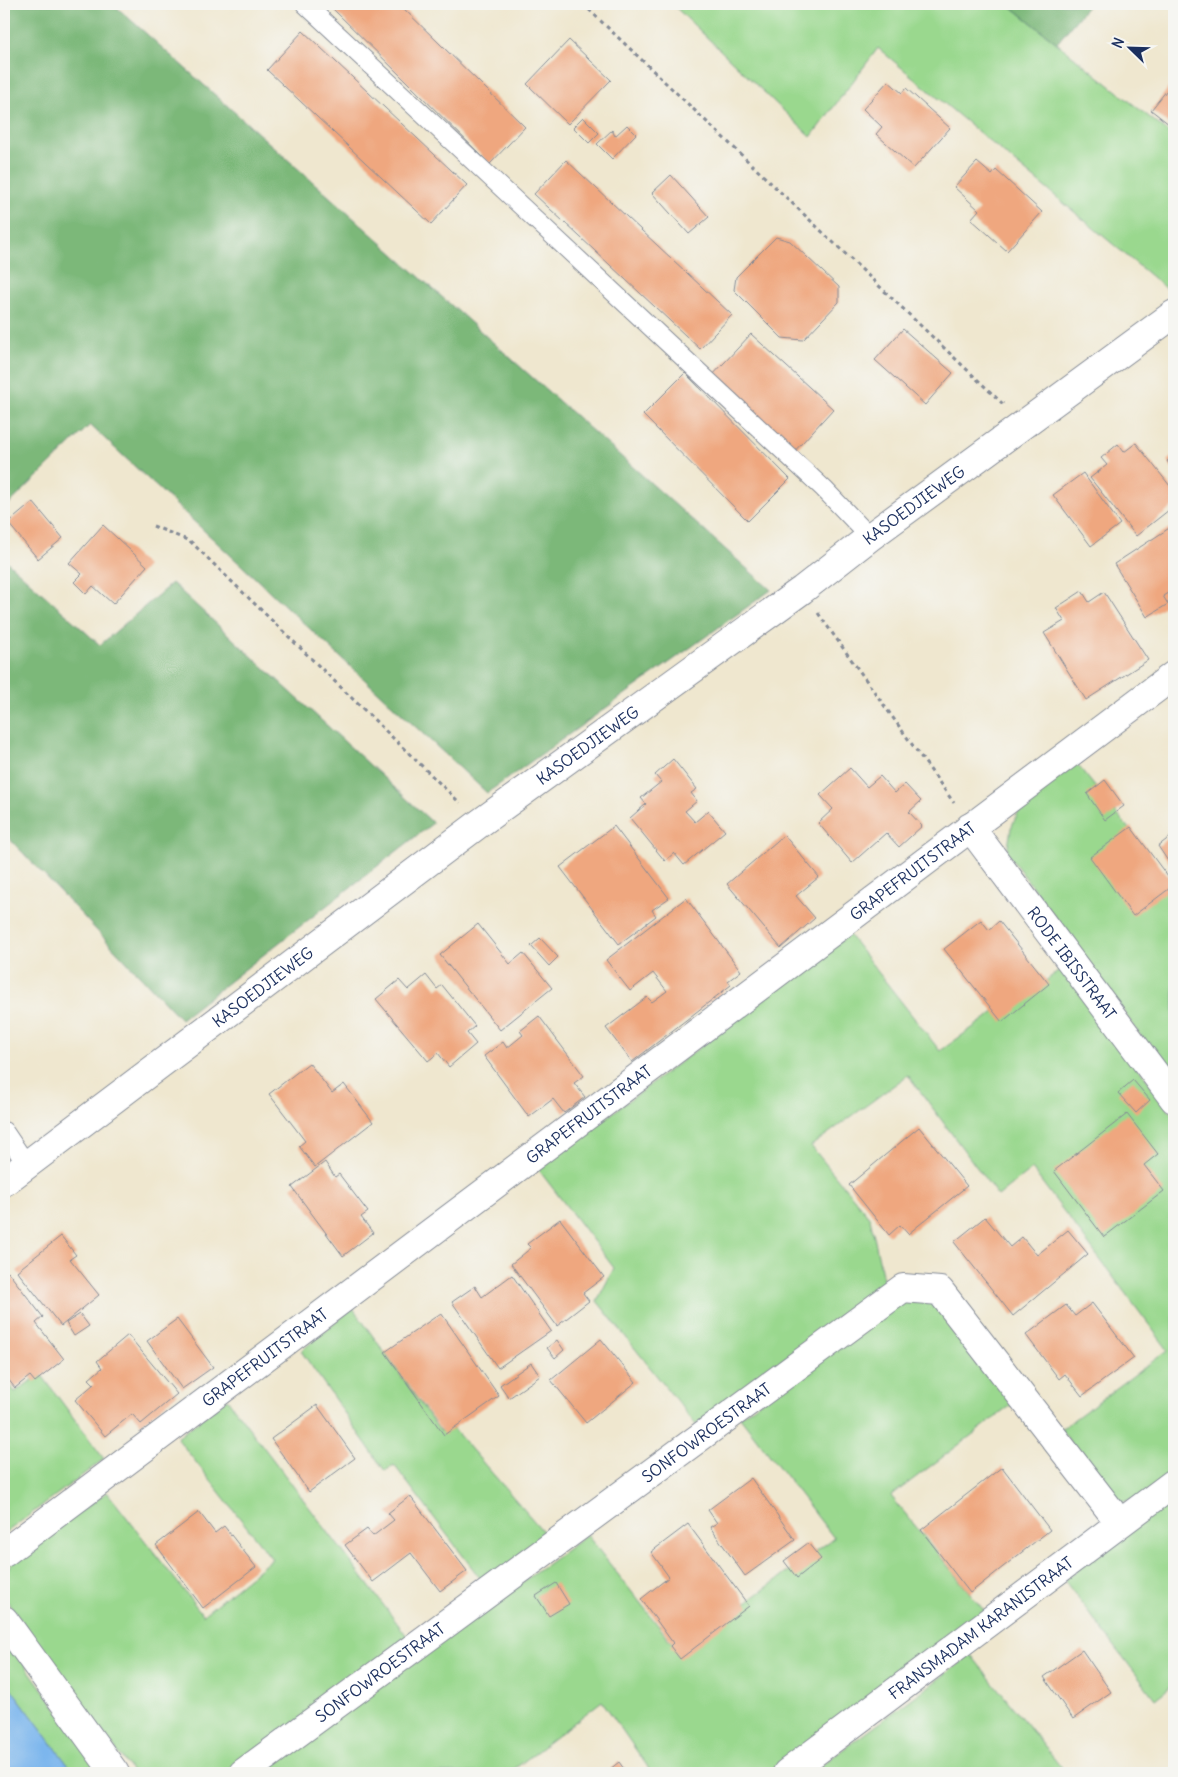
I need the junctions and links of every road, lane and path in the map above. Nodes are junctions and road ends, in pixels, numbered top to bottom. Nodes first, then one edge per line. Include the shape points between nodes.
1 (305, 4) edge
2 (583, 4) edge
3 (1174, 314) edge
4 (1026, 425) junction
5 (153, 526) dead end
6 (870, 537) junction
7 (802, 590) junction
8 (1174, 675) edge
9 (480, 823) junction
10 (970, 826) junction
11 (1174, 1099) edge
12 (4, 1131) edge
13 (27, 1165) junction
14 (4, 1182) edge
15 (1174, 1483) edge
16 (1120, 1523) junction
17 (4, 1553) edge
18 (4, 1620) edge
19 (115, 1773) edge
20 (243, 1773) edge
21 (787, 1773) edge

1 - 6 lane via 824,490
2 - 4 path
3 - 4 street, KASOEDJIEWEG
4 - 6 street, KASOEDJIEWEG
5 - 9 path via 190,541
6 - 7 street, KASOEDJIEWEG
7 - 9 street, KASOEDJIEWEG
7 - 10 path
8 - 10 street, GRAPEFRUITSTRAAT
9 - 13 street, KASOEDJIEWEG
10 - 11 street, RODE IBISSTRAAT
10 - 17 street, GRAPEFRUITSTRAAT
12 - 13 lane
13 - 14 street, KASOEDJIEWEG
15 - 16 street, FRANSMADAM KARANISTRAAT
16 - 20 street, SONFOWROESTRAAT via 940,1291 903,1288
16 - 21 street, FRANSMADAM KARANISTRAAT
18 - 19 street

